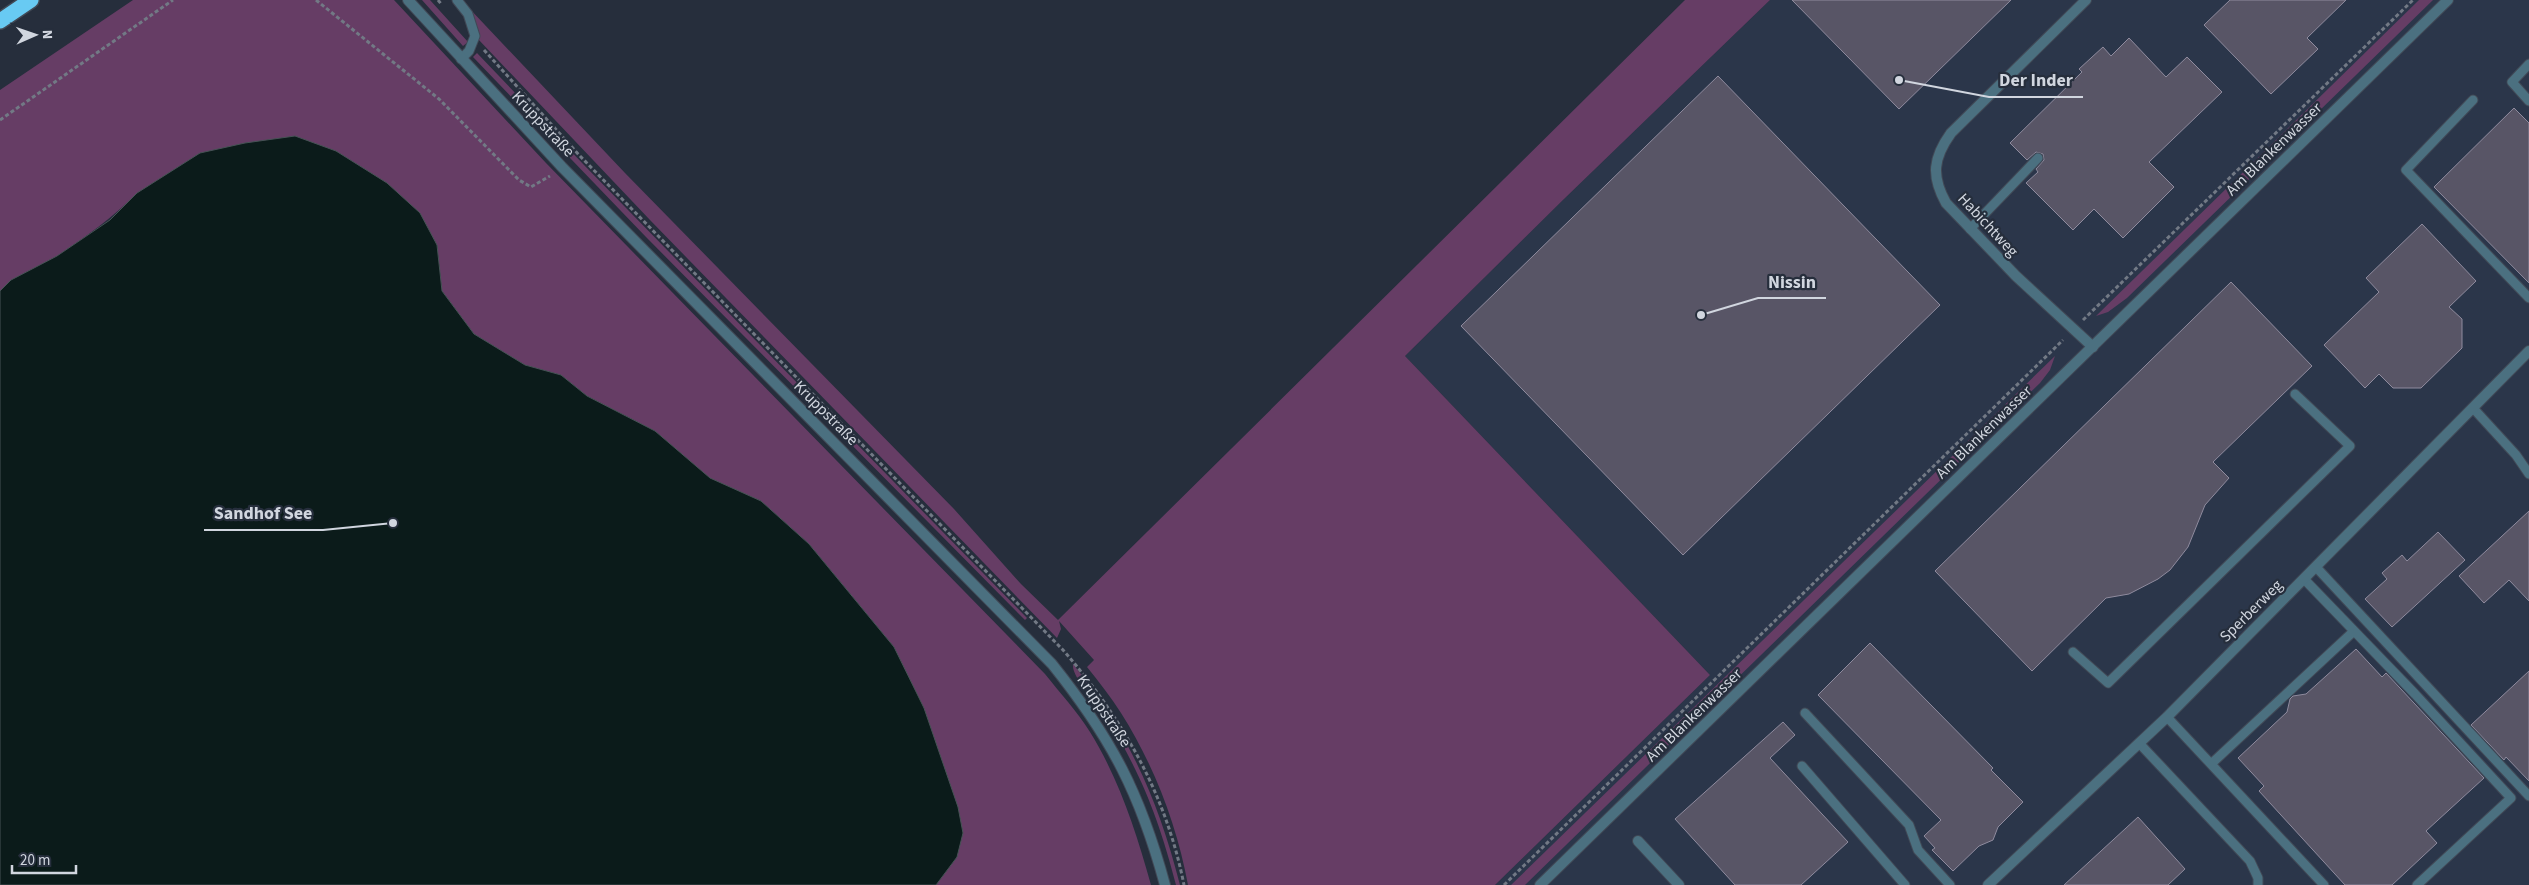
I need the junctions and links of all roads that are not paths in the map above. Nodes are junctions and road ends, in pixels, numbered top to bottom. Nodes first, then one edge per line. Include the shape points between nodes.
1 (31, 0) edge
2 (408, 0) edge
3 (457, 0) edge
4 (2086, 0) edge
5 (2448, 0) edge
6 (0, 21) edge
7 (461, 59) junction
8 (2529, 64) edge
9 (2473, 100) dead end
10 (2529, 102) edge
11 (2038, 158) dead end
12 (1970, 229) junction
13 (2529, 298) edge
14 (2093, 347) junction
15 (2529, 351) edge
16 (2294, 394) dead end
17 (2473, 408) junction
18 (2529, 474) edge
19 (2316, 567) junction
20 (2304, 579) junction
21 (2354, 631) junction
22 (2073, 652) dead end
23 (1805, 714) dead end
24 (2167, 716) junction
25 (2140, 743) junction
26 (2211, 764) junction
27 (1802, 766) dead end
28 (2529, 796) edge
29 (1638, 841) dead end
30 (1165, 885) edge
31 (1540, 885) edge
32 (1679, 885) edge
33 (1905, 885) edge
34 (1950, 885) edge
35 (1988, 885) edge
36 (2258, 885) edge
37 (2324, 885) edge
38 (2417, 885) edge

1 - 6 highway
2 - 7 street, Kruppstraße
3 - 7 lane via 468,14 475,36 469,52
4 - 12 street, Habichtweg via 1951,133 1939,149 1936,177 1940,191 1946,203
5 - 14 street, Am Blankenwasser
7 - 30 street, Kruppstraße via 562,167 1052,664 1106,736 1125,772 1141,808
8 - 10 lane via 2512,82
9 - 13 lane via 2406,170
11 - 12 lane
12 - 14 street, Habichtweg
14 - 31 street, Am Blankenwasser
15 - 17 street, Sperberweg
16 - 22 lane via 2350,446 2108,683
17 - 18 lane
17 - 19 street, Sperberweg
19 - 20 street, Sperberweg
19 - 28 lane
20 - 21 lane
20 - 24 street, Sperberweg
21 - 26 lane
21 - 38 lane via 2511,798
23 - 34 lane via 1909,825 1918,850
24 - 25 street, Sperberweg
24 - 26 lane
25 - 35 street, Sperberweg
25 - 36 lane via 2250,861
26 - 37 lane
27 - 33 lane
29 - 32 street

